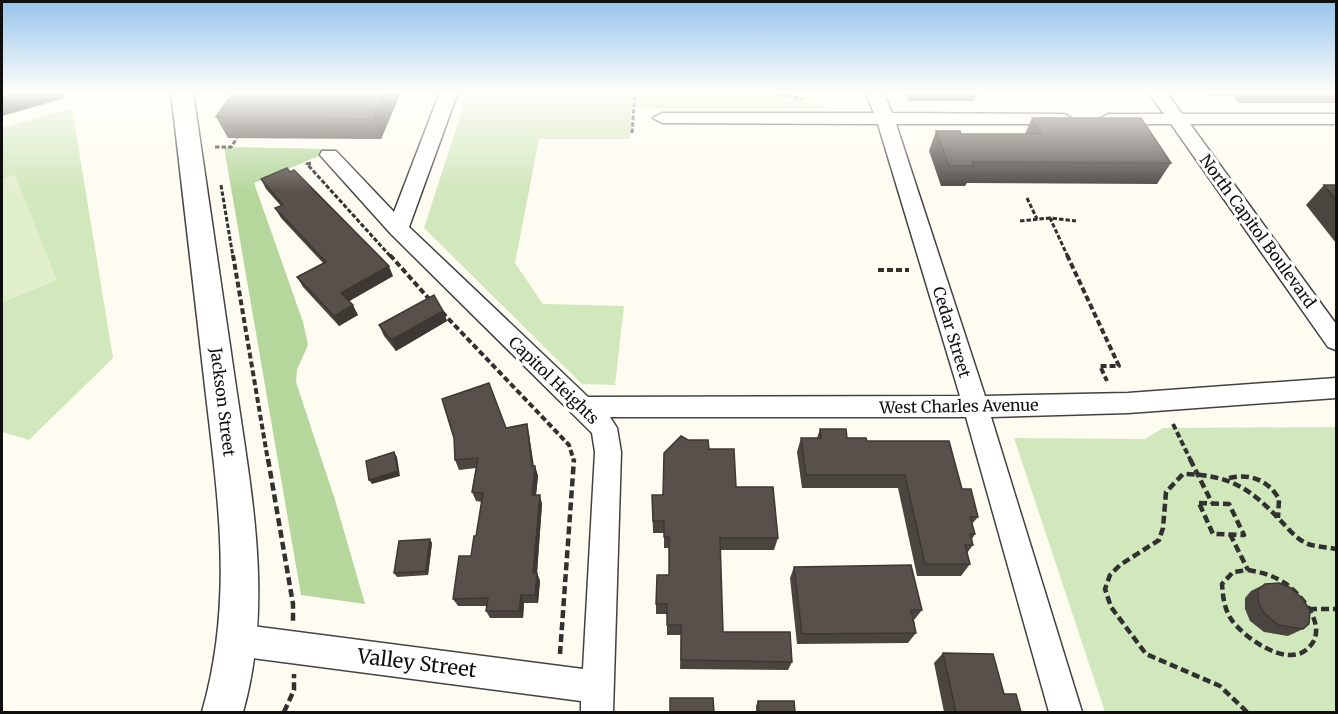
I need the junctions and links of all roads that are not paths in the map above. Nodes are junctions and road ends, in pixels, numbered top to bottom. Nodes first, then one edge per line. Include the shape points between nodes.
1 (186, 125) edge
2 (437, 125) edge
3 (887, 125) edge
4 (1182, 125) edge
5 (329, 155) road end
6 (398, 229) junction
7 (1336, 341) edge
8 (1336, 388) edge
9 (581, 407) junction
10 (975, 407) junction
11 (237, 640) junction
12 (597, 700) edge
13 (223, 712) edge
14 (1066, 712) edge

1 - 11 street, Jackson Street via 240,537 242,585
2 - 6 street
3 - 10 street, Cedar Street
4 - 7 street, North Capitol Boulevard
5 - 6 street, Capitol Heights
6 - 9 street, Capitol Heights
8 - 10 street, West Charles Avenue via 1128,403
9 - 10 street, West Charles Avenue
9 - 12 street, Capitol Heights via 604,428 608,452
10 - 14 street, Cedar Street
11 - 12 street, Valley Street via 556,681
11 - 13 street, Jackson Street

